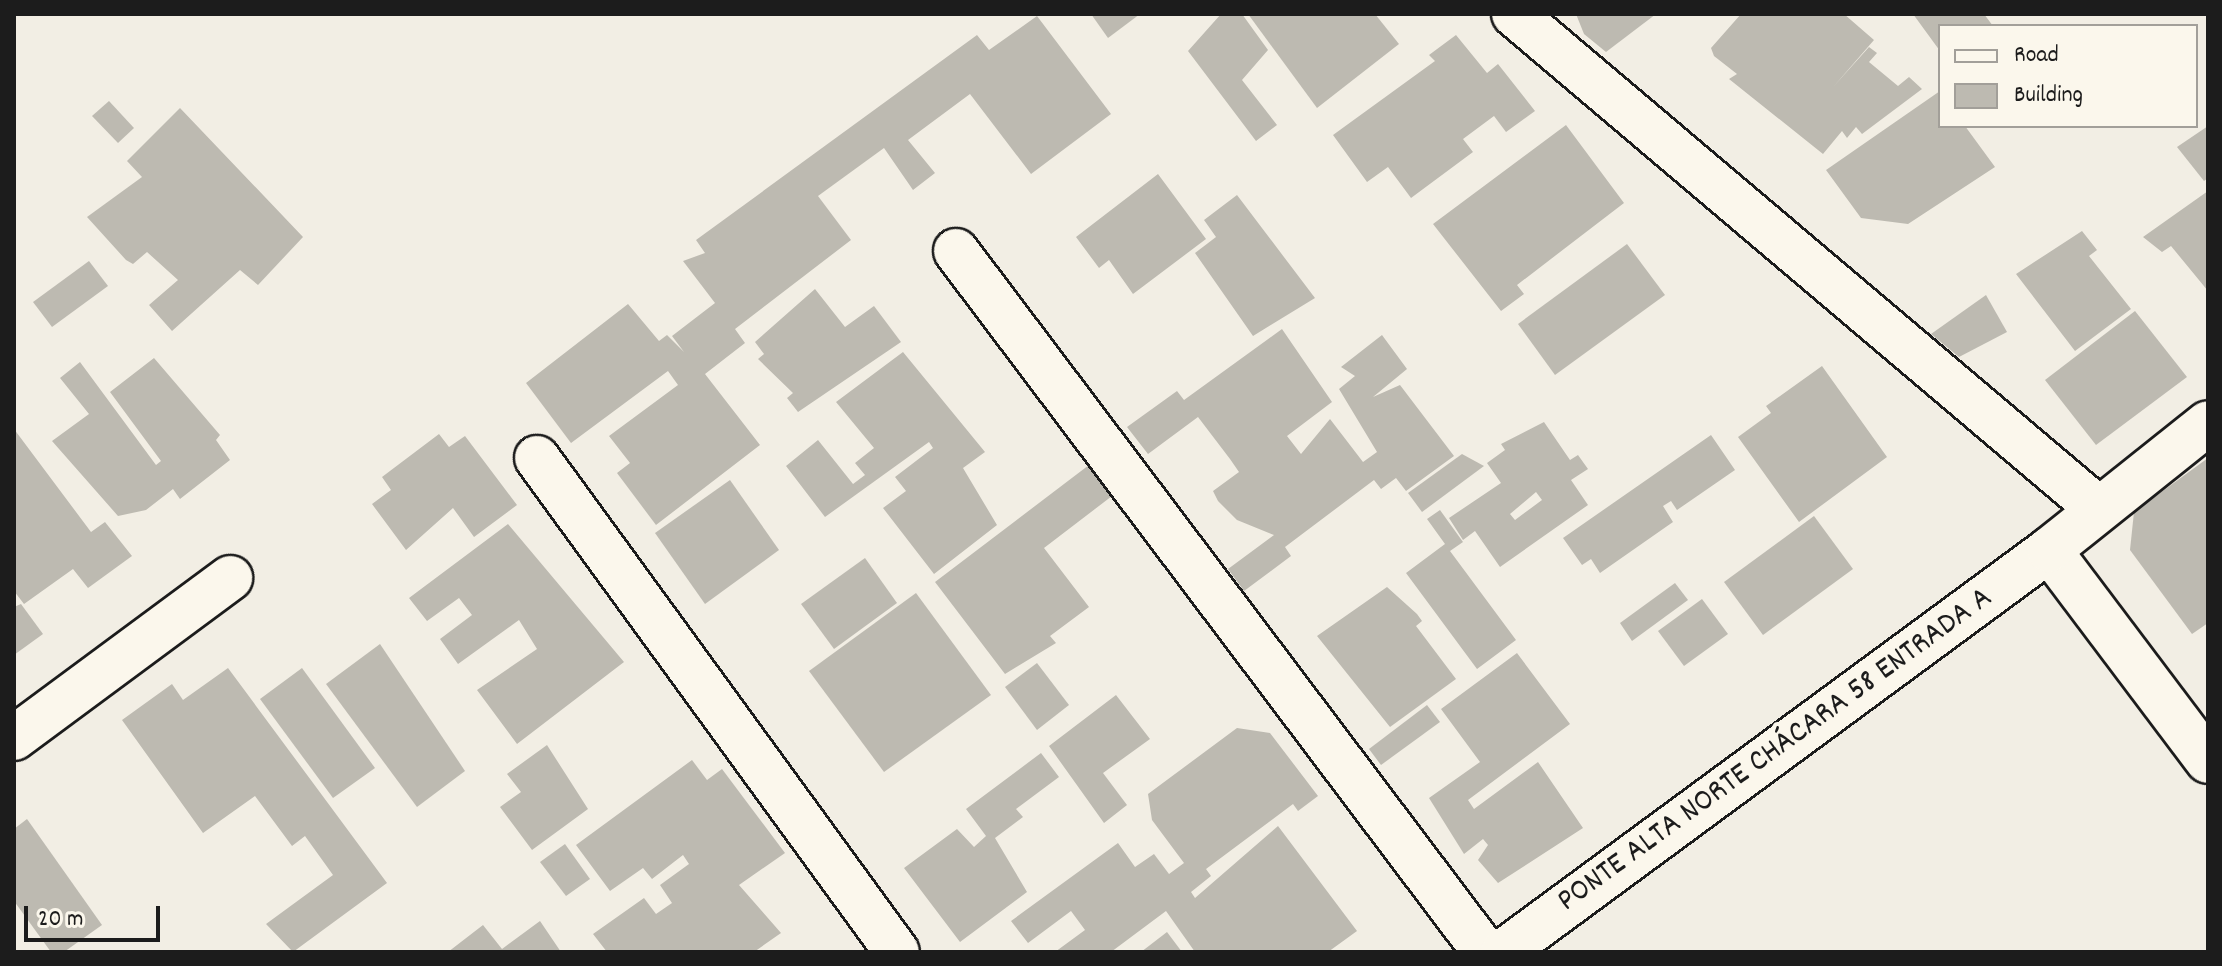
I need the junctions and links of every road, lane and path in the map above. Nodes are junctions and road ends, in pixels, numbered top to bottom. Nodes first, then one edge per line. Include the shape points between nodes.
1 (1514, 14) edge
2 (956, 251) dead end
3 (2208, 423) edge
4 (537, 458) dead end
5 (2095, 506) junction
6 (2049, 550) junction
7 (230, 578) dead end
8 (14, 738) edge
9 (2208, 761) edge
10 (897, 952) edge
11 (1485, 952) edge
12 (1503, 952) edge

1 - 5 street
2 - 11 street
3 - 5 street, PONTE ALTA NORTE CHÁCARA 58 ENTRADA A
4 - 10 street
5 - 6 street, PONTE ALTA NORTE CHÁCARA 58 ENTRADA A
6 - 9 street
6 - 12 street, PONTE ALTA NORTE CHÁCARA 58 ENTRADA A
7 - 8 street

